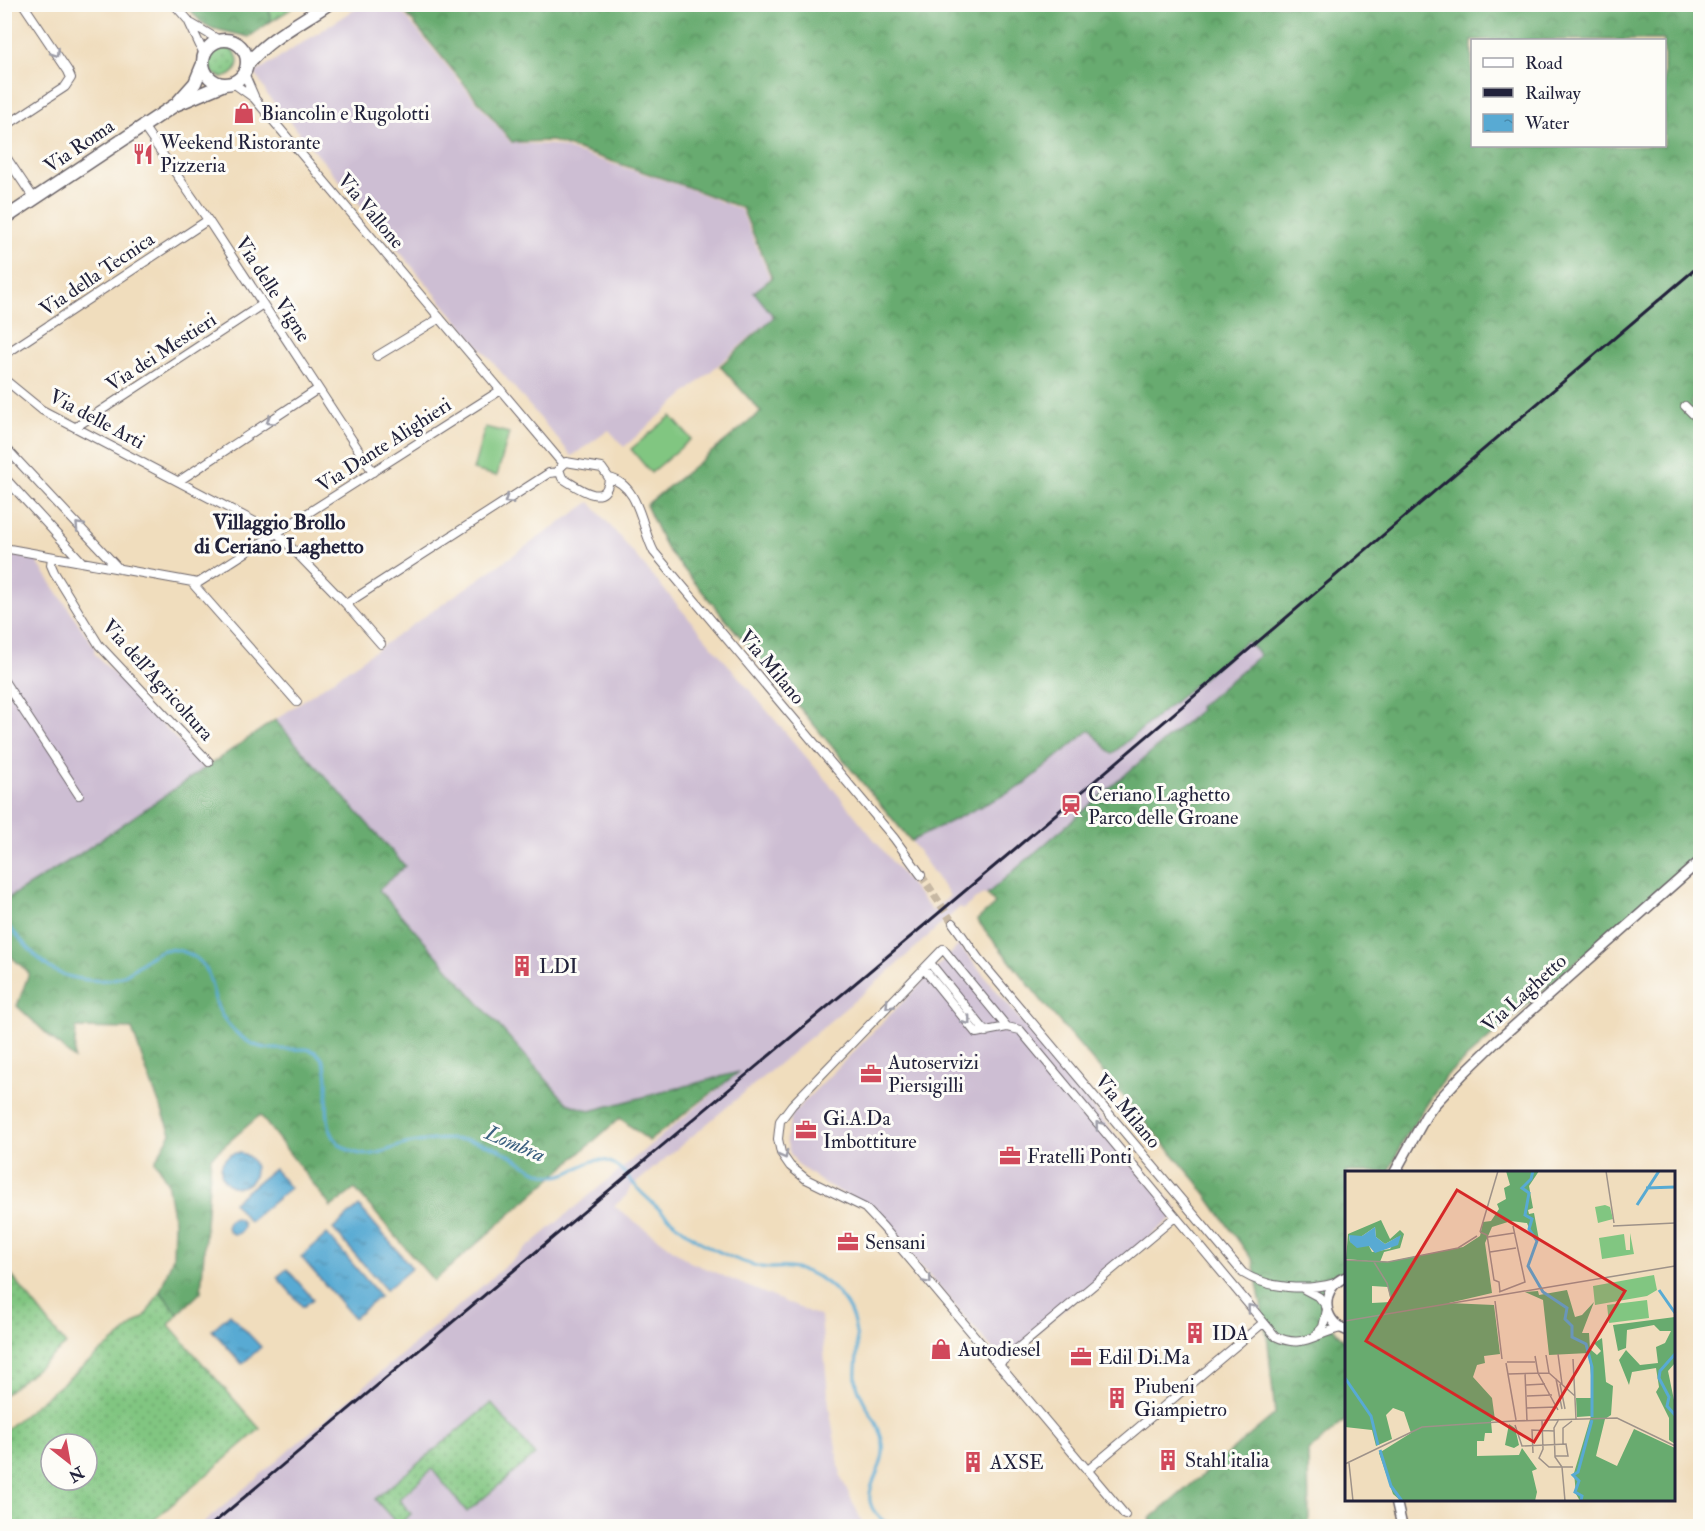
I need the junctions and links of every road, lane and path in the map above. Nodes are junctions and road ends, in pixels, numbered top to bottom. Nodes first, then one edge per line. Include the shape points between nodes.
1 (23, 4) edge
2 (174, 4) edge
3 (327, 4) edge
4 (190, 24) junction
5 (276, 39) junction
6 (219, 40) junction
7 (236, 43) junction
8 (203, 60) junction
9 (245, 69) junction
10 (227, 84) junction
11 (254, 98) junction
12 (175, 105) junction
13 (143, 126) junction
14 (4, 127) edge
15 (4, 154) edge
16 (35, 200) junction
17 (4, 219) edge
18 (208, 220) junction
19 (263, 304) junction
20 (440, 318) junction
21 (4, 355) edge
22 (377, 356) dead end
23 (4, 379) edge
24 (318, 389) junction
25 (501, 390) junction
26 (1685, 406) dead end
27 (1701, 421) edge
28 (76, 427) junction
29 (4, 446) edge
30 (563, 464) junction
31 (373, 472) junction
32 (559, 472) junction
33 (4, 477) edge
34 (609, 478) junction
35 (179, 481) junction
36 (278, 534) junction
37 (4, 548) edge
38 (52, 556) junction
39 (82, 562) junction
40 (119, 569) junction
41 (193, 584) junction
42 (346, 604) junction
43 (381, 644) dead end
44 (4, 681) edge
45 (297, 702) dead end
46 (209, 762) dead end
47 (79, 795) dead end
48 (1701, 861) edge
49 (921, 874) tunnel mouth
50 (953, 923) tunnel mouth
51 (927, 966) junction
52 (1007, 1027) junction
53 (1396, 1171) edge
54 (1175, 1217) junction
55 (1343, 1279) edge
56 (1300, 1287) junction
57 (1327, 1308) junction
58 (1263, 1323) junction
59 (1344, 1330) edge
60 (1315, 1336) junction
61 (999, 1364) junction
62 (1088, 1470) junction
63 (1396, 1501) edge
64 (1125, 1515) dead end
65 (1402, 1527) edge

1 -> 14 street via 71,78 64,87
2 - 4 street
3 - 5 main road
4 - 6 street
4 - 8 street
5 - 7 main road via 252,45
5 - 9 main road via 254,56
6 - 7 main road
6 - 8 main road via 209,46
7 - 9 main road via 246,57
8 - 10 main road via 210,79
8 - 12 main road, Via Roma via 195,83
9 - 10 main road
9 - 11 street, Via Vallone
10 - 11 street, Via Vallone
10 - 12 main road, Via Roma
11 - 20 street, Via Vallone
12 - 13 main road, Via Roma
13 - 16 main road, Via Roma
13 - 18 street, Via delle Vigne
15 - 16 street
16 - 17 main road, Via Roma
18 - 19 street, Via delle Vigne
18 - 21 street, Via della Tecnica
19 - 24 street, Via delle Vigne
19 - 28 street, Via dei Mestieri
20 - 22 street
20 - 25 street, Via Vallone
23 - 28 street, Via delle Arti via 42,410
24 - 31 street, Via delle Vigne
24 -> 35 street
25 - 30 street
25 - 31 street, Via Dante Alighieri
26 - 27 street
28 - 35 street, Via delle Arti
40 -> 29 street
30 - 32 street
30 - 34 street, Via Milano via 597,466
31 - 36 street, Via Dante Alighieri
32 - 34 street via 562,478 590,495 606,490
32 -> 42 street via 549,473
33 - 39 street
34 - 49 street, Via Milano via 631,493 654,552
35 - 36 street, Via delle Arti
36 - 41 street, Via Dante Alighieri
36 - 42 street, Via delle Arti
37 - 38 street
38 - 39 street
38 - 46 street, Via dell'Agricoltura via 54,572 99,645
39 - 40 street
40 - 41 street
41 - 45 street
42 - 43 street, Via delle Arti
44 - 47 street
48 - 53 street, Via Laghetto via 1463,1074 1430,1110
50 - 56 street, Via Milano via 978,958 1237,1266 1261,1281
51 - 52 street via 986,1032
51 - 52 street via 943,949
51 -> 61 street via 792,1105 780,1121 777,1139 790,1166 806,1179 865,1208
54 -> 52 street via 1020,1029
58 -> 54 street
54 - 61 street
55 - 56 street, Via Milano
55 - 57 street via 1327,1298
56 - 57 street, Via Milano via 1313,1292
57 - 59 street via 1334,1323
57 - 60 street via 1323,1327
58 - 60 street via 1285,1341 1296,1343
58 - 62 street
59 - 60 street
61 - 62 street
62 - 64 street
63 - 65 street

